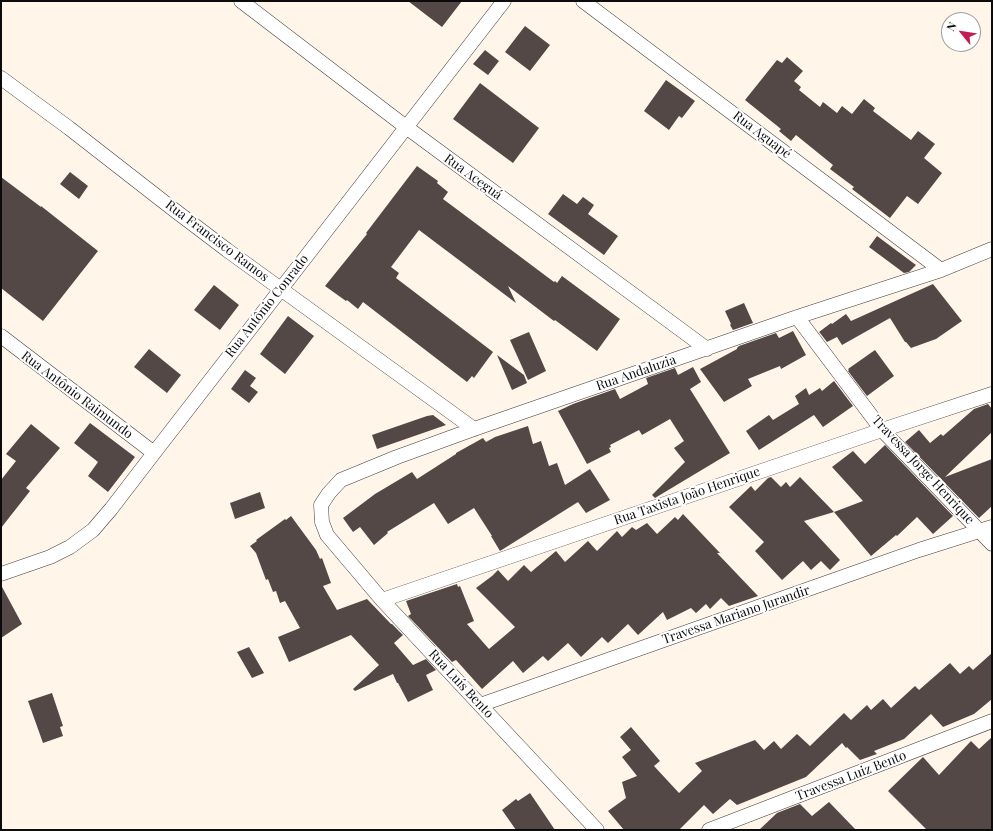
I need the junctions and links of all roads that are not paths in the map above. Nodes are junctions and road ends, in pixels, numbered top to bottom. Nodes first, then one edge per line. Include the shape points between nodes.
1 (241, 1) edge
2 (504, 1) edge
3 (583, 1) edge
4 (1, 78) edge
5 (406, 127) junction
6 (992, 249) edge
7 (941, 270) junction
8 (280, 289) junction
9 (797, 317) junction
10 (1, 336) edge
11 (707, 349) junction
12 (992, 394) edge
13 (474, 429) junction
14 (882, 430) junction
15 (154, 453) junction
16 (986, 529) edge
17 (327, 535) joint
18 (992, 544) edge
19 (1, 574) edge
20 (382, 600) junction
21 (480, 705) junction
22 (992, 721) edge
23 (597, 830) edge
24 (709, 830) edge

1 - 5 street, Rua Aceguá
2 - 5 street, Rua Antônio Conrado
3 - 7 street, Rua Aguapé
4 - 8 street, Rua Francisco Ramos
5 - 8 street, Rua Antônio Conrado
5 - 11 street, Rua Aceguá
6 - 7 street, Rua Andaluzia
7 - 9 street, Rua Andaluzia
8 - 13 street, Rua Francisco Ramos
8 - 15 street, Rua Antônio Conrado
9 - 11 street, Rua Andaluzia
9 - 14 street, Travessa Jorge Henrique
10 - 15 street, Rua Antônio Raimundo
11 - 13 street, Rua Andaluzia
12 - 14 street, Rua Taxista João Henrique
13 - 17 street, Rua Andaluzia via 341,480 321,505 322,522
14 - 16 street, Travessa Jorge Henrique
14 - 20 street, Rua Taxista João Henrique
15 - 19 street, Rua Antônio Conrado via 93,530 70,547 50,557
16 - 18 street, Travessa Jorge Henrique
16 - 21 street, Travessa Mariano Jurandir
17 - 20 street, Rua Luís Bento
20 - 21 street, Rua Luís Bento
21 - 23 street, Rua Luís Bento
22 - 24 street, Travessa Luiz Bento

